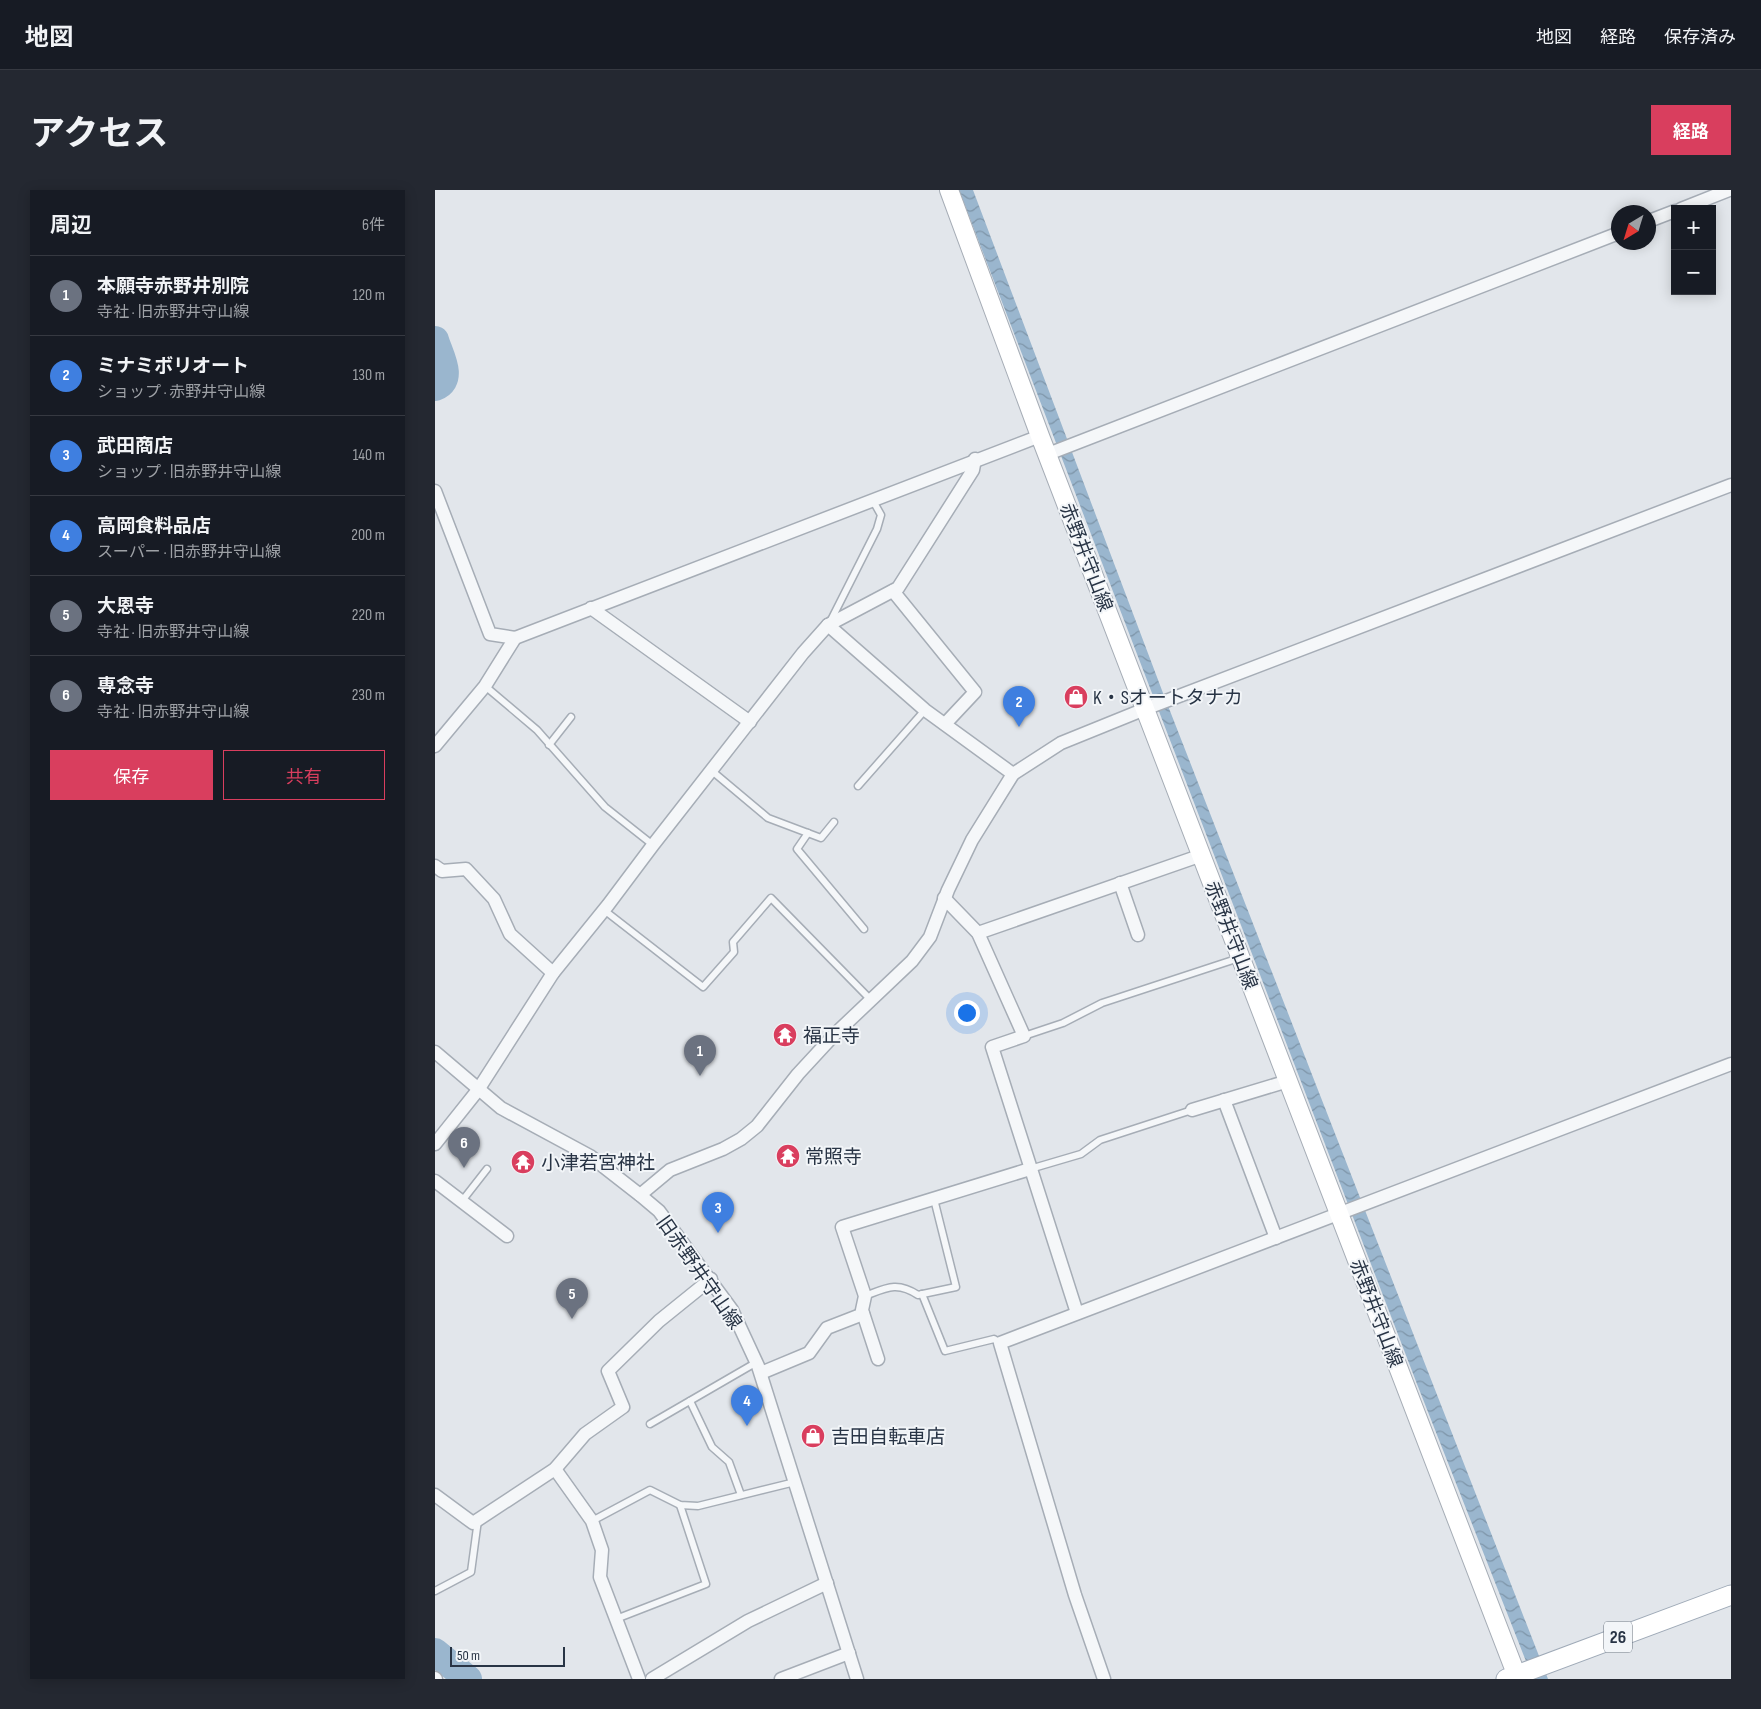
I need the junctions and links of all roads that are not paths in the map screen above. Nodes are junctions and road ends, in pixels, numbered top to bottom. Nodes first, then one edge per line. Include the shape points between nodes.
1 (949, 190) edge
2 (1729, 190) edge
3 (1691, 205) edge
4 (1671, 213) edge
5 (1656, 218) edge
6 (1611, 236) edge
7 (1040, 436) junction
8 (1048, 454) junction
9 (975, 459) junction
10 (1731, 485) edge
11 (435, 491) edge
12 (871, 499) junction
13 (893, 591) junction
14 (591, 608) junction
15 (828, 625) junction
16 (515, 638) junction
17 (485, 686) junction
18 (1145, 709) junction
19 (925, 710) junction
20 (571, 717) dead end
21 (750, 722) junction
22 (945, 724) junction
23 (549, 745) junction
24 (435, 746) edge
25 (712, 771) junction
26 (1013, 774) junction
27 (858, 786) dead end
28 (834, 822) dead end
29 (808, 833) junction
30 (653, 845) junction
31 (1202, 855) junction
32 (435, 866) edge
33 (1120, 883) junction
34 (944, 898) junction
35 (604, 910) junction
36 (864, 929) dead end
37 (978, 933) junction
38 (1138, 935) dead end
39 (1241, 958) junction
40 (553, 973) junction
41 (871, 1000) junction
42 (1024, 1036) junction
43 (435, 1052) edge
44 (1731, 1064) edge
45 (1288, 1081) junction
46 (478, 1090) junction
47 (1224, 1100) junction
48 (1192, 1110) joint
49 (435, 1144) edge
50 (487, 1169) dead end
51 (1030, 1169) junction
52 (435, 1180) edge
53 (641, 1195) junction
54 (934, 1199) junction
55 (462, 1201) junction
56 (1338, 1214) junction
57 (507, 1236) dead end
58 (1276, 1238) junction
59 (711, 1279) junction
60 (922, 1294) junction
61 (865, 1296) junction
62 (1077, 1313) junction
63 (863, 1314) junction
64 (1000, 1343) junction
65 (877, 1359) dead end
66 (759, 1368) junction
67 (690, 1401) junction
68 (650, 1424) dead end
69 (555, 1469) junction
70 (795, 1482) junction
71 (435, 1495) edge
72 (741, 1495) junction
73 (681, 1505) junction
74 (478, 1519) junction
75 (592, 1521) junction
76 (827, 1583) junction
77 (435, 1591) edge
78 (1731, 1595) edge
79 (616, 1619) junction
80 (849, 1653) junction
81 (1513, 1678) edge
82 (639, 1679) edge
83 (652, 1679) edge
84 (781, 1679) edge
85 (857, 1679) edge
86 (1104, 1679) edge

1 - 7 main road, 赤野井守山線
2 - 3 street
4 - 5 street
6 - 8 street
7 - 8 main road, 赤野井守山線
7 - 9 street
8 - 18 main road, 赤野井守山線
9 - 12 street
9 - 13 street via 973,470 931,540
10 - 18 street
11 - 16 street via 490,634
12 - 14 street
12 - 15 lane via 881,515 877,529
13 - 15 street
13 - 22 street via 975,692
14 - 16 street
14 - 21 street
15 - 19 street
15 - 21 street
16 - 17 street
17 - 23 lane via 537,730
17 - 24 street
18 - 26 street via 1061,743
18 - 31 main road, 赤野井守山線
19 - 22 street
19 - 27 lane
20 - 23 lane
21 - 25 street
22 - 26 street
23 - 30 lane via 605,807
25 - 29 lane via 768,818
25 - 30 street
26 - 34 street via 972,840
28 - 29 lane via 821,838
29 - 36 lane via 797,849
30 - 35 street
31 - 33 street
31 - 39 main road, 赤野井守山線
32 - 40 street via 442,871 466,869 494,899 511,934
33 - 37 street
33 - 38 street
34 - 37 street
34 - 41 street via 930,937 912,961
35 - 40 street
35 - 41 lane via 703,988 734,952 733,942 771,898
37 - 42 street
39 - 42 lane via 1102,1004 1063,1023
39 - 45 main road, 赤野井守山線
40 - 46 street
41 - 53 street via 804,1067 751,1130 723,1149 670,1170
42 - 51 street via 991,1048
43 - 46 street, 旧赤野井守山線
44 - 56 street
45 - 47 street
45 - 56 main road, 赤野井守山線
46 - 49 street
46 - 53 street, 旧赤野井守山線 via 501,1108 590,1156
47 - 48 street
47 - 58 street
48 - 51 lane via 1100,1140 1081,1154
50 - 55 lane
51 - 54 street
51 - 62 street
52 - 55 street
53 - 59 street, 旧赤野井守山線 via 659,1211
54 - 60 lane via 956,1287
54 - 61 street via 842,1228
55 - 57 street
56 - 58 street
56 - 81 main road, 赤野井守山線
58 - 62 street
59 - 66 street, 旧赤野井守山線 via 732,1310
59 - 69 street via 659,1321 608,1371 623,1407 585,1434
60 - 61 lane via 891,1286
60 - 64 lane via 945,1351 994,1339
61 - 63 street
62 - 64 street
63 - 65 street
63 - 66 street via 827,1328 809,1353
64 - 86 street via 1075,1595
66 - 67 lane
66 - 70 street, 旧赤野井守山線
67 - 68 lane
67 - 72 lane via 712,1447 729,1462
69 - 74 street
69 - 75 street
70 - 72 lane
70 - 76 street, 旧赤野井守山線
71 - 74 street via 473,1523
72 - 73 lane via 698,1506
73 - 75 lane via 650,1490
73 - 79 lane via 706,1584
74 - 77 lane via 471,1572
75 - 79 street via 602,1550 600,1577
76 - 80 street, 旧赤野井守山線
76 - 83 street via 748,1621
78 - 81 main road, 26
79 - 82 street
80 - 84 street
80 - 85 street, 旧赤野井守山線

